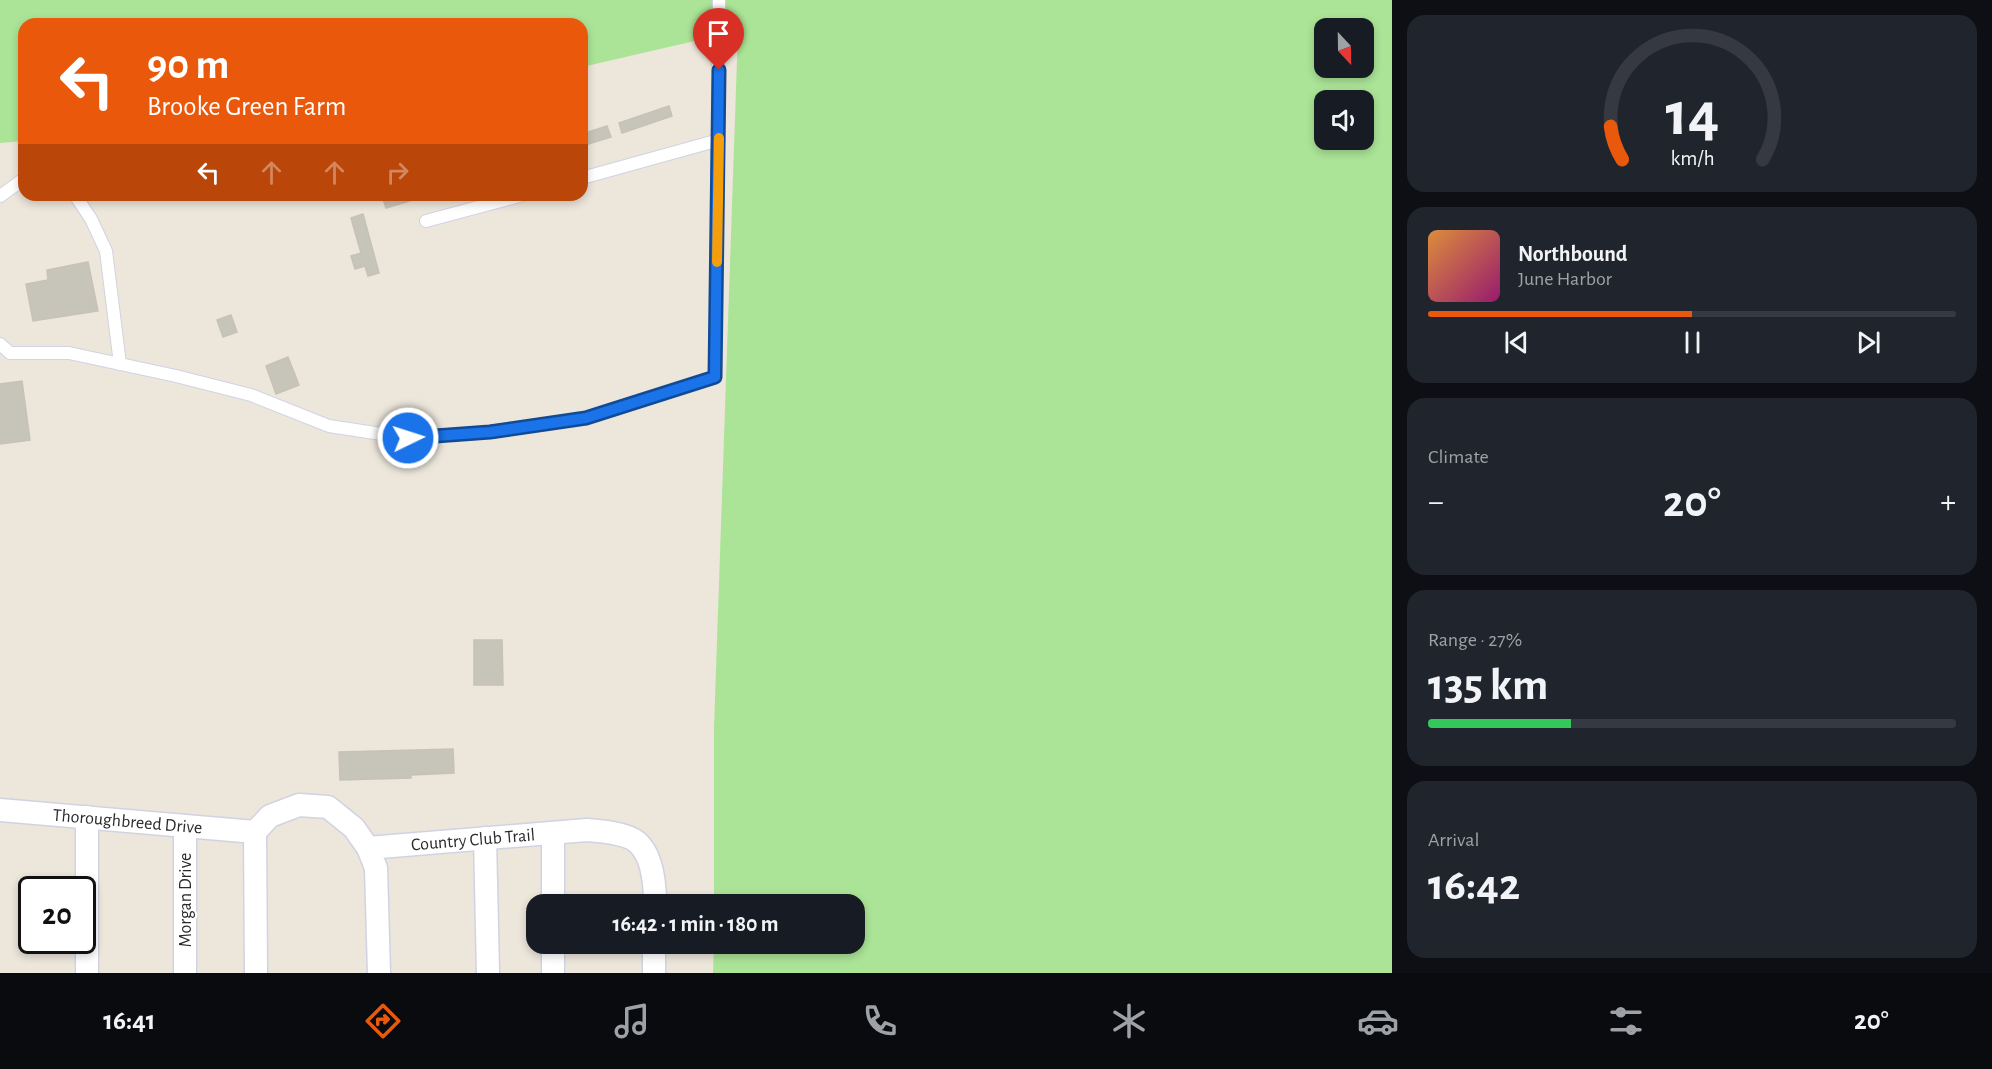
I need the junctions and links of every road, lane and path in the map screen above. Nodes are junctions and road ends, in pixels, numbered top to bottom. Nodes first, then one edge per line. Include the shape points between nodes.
1 (719, 0) edge
2 (719, 140) junction
3 (588, 176) edge
4 (18, 183) edge
5 (0, 196) edge
6 (79, 201) edge
7 (501, 201) edge
8 (426, 221) dead end
9 (0, 344) edge
10 (120, 364) junction
11 (0, 810) edge
12 (87, 817) junction
13 (185, 826) junction
14 (255, 832) junction
15 (553, 833) junction
16 (485, 838) junction
17 (368, 848) junction
18 (553, 894) edge
19 (655, 894) edge
20 (553, 954) edge
21 (654, 954) edge
22 (87, 973) edge
23 (185, 973) edge
24 (256, 973) edge
25 (379, 973) edge
26 (488, 973) edge
27 (553, 973) edge
28 (654, 973) edge

1 - 2 lane
2 - 3 lane
2 - 10 lane via 715,377 586,418 490,432 408,438 329,426 251,395
4 - 5 lane
6 - 10 lane via 106,251
7 - 8 lane
9 - 10 lane via 10,353 69,353
11 - 12 street, Thoroughbreed Drive
12 - 13 street, Thoroughbreed Drive
12 - 22 street
13 - 14 street, Thoroughbreed Drive
13 - 23 street, Morgan Drive
14 - 17 street via 270,816 299,805 328,807 354,828
14 - 24 street
15 - 16 street, Country Club Trail
15 - 18 street
15 - 19 street, Country Club Trail via 616,833 637,842 649,860
16 - 17 street, Country Club Trail
16 - 26 street
17 - 25 street via 376,868
20 - 27 street
21 - 28 street

